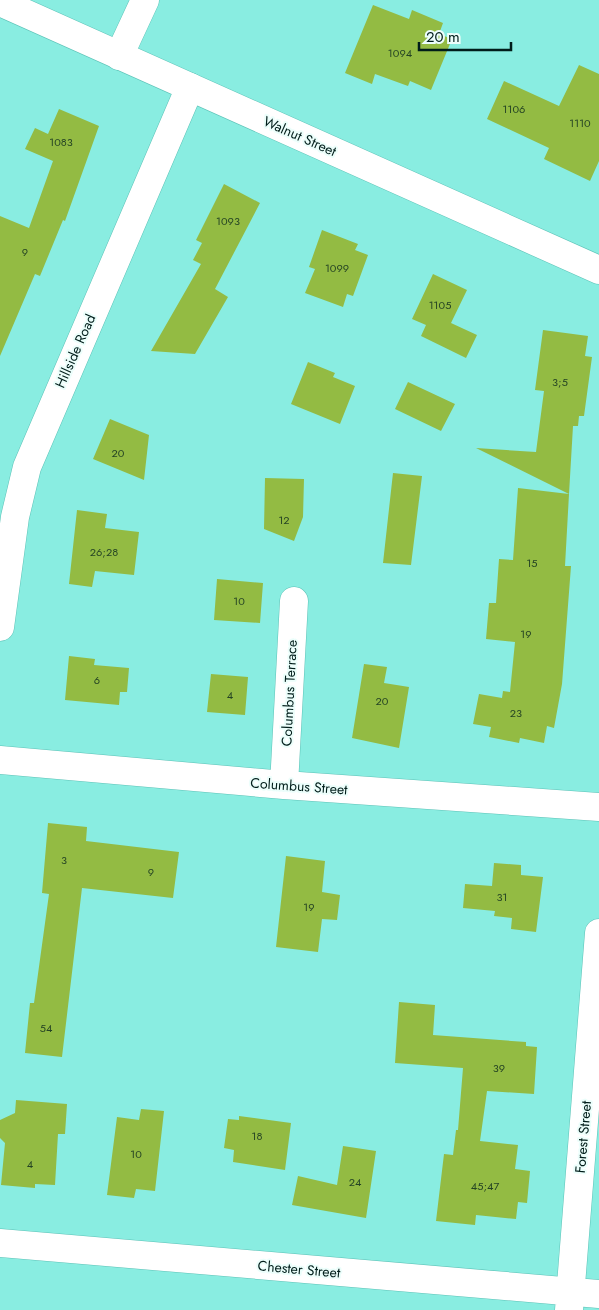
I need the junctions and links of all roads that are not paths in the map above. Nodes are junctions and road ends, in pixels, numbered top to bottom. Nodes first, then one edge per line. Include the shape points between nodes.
1 (145, 0) edge
2 (0, 2) edge
3 (119, 56) junction
4 (190, 87) junction
5 (599, 270) edge
6 (294, 601) dead end
7 (0, 627) edge
8 (0, 760) edge
9 (284, 785) junction
10 (599, 807) edge
11 (599, 933) edge
12 (0, 1243) edge
13 (599, 1294) edge
14 (570, 1301) edge

1 - 3 street
2 - 3 street, Walnut Street
3 - 4 street, Walnut Street
4 - 5 street, Walnut Street
4 - 7 street, Hillside Road via 27,467 15,517
6 - 9 street, Columbus Terrace
8 - 9 street, Columbus Street
9 - 10 street, Columbus Street
11 - 14 street, Forest Street
12 - 14 street, Chester Street
13 - 14 street, Chester Street

